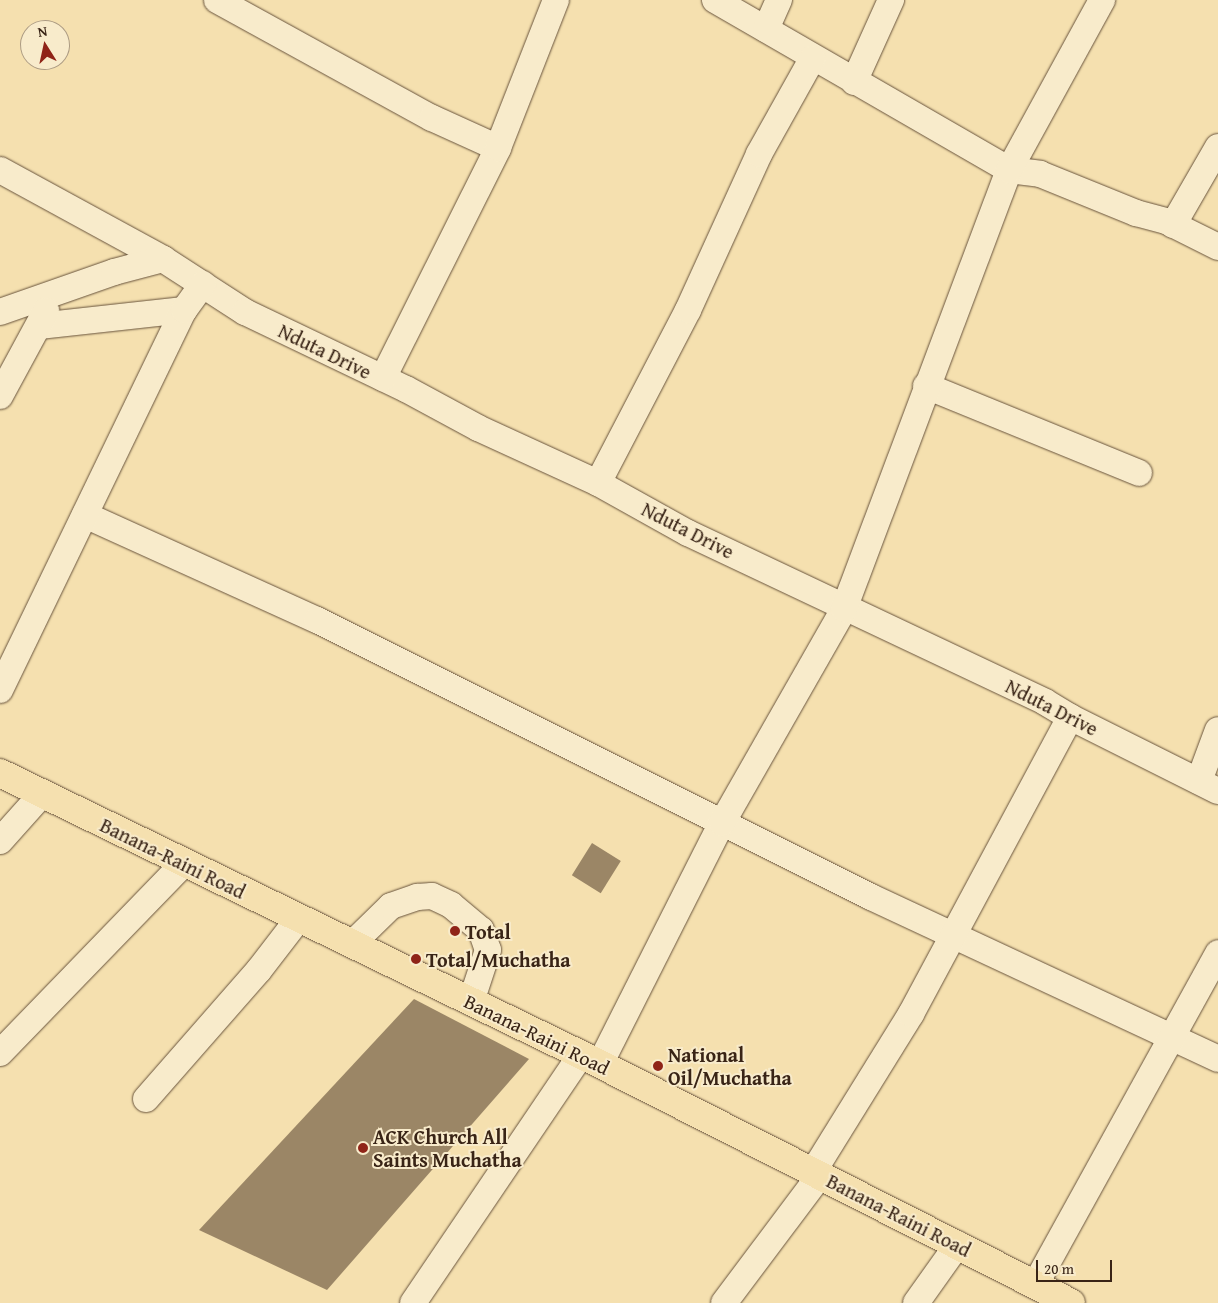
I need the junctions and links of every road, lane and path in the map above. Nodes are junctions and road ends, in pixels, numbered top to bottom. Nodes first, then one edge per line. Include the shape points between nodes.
1 (217, 0) edge
2 (556, 0) edge
3 (716, 0) edge
4 (779, 0) edge
5 (891, 0) edge
6 (1102, 0) edge
7 (766, 29) junction
8 (812, 59) junction
9 (854, 82) junction
10 (1218, 147) edge
11 (498, 148) junction
12 (0, 170) edge
13 (1009, 170) junction
14 (1173, 225) junction
15 (1218, 247) edge
16 (163, 259) junction
17 (203, 284) junction
18 (55, 294) junction
19 (184, 310) junction
20 (0, 312) edge
21 (39, 326) junction
22 (383, 378) junction
23 (926, 386) junction
24 (0, 396) edge
25 (1138, 473) dead end
26 (598, 483) junction
27 (85, 515) junction
28 (844, 609) junction
29 (0, 690) edge
30 (1070, 717) junction
31 (1218, 730) edge
32 (0, 773) edge
33 (1208, 786) edge
34 (42, 794) junction
35 (722, 823) junction
36 (0, 841) edge
37 (183, 864) junction
38 (299, 918) junction
39 (954, 933) junction
40 (352, 944) junction
41 (1218, 953) edge
42 (471, 1002) junction
43 (1172, 1038) junction
44 (0, 1053) edge
45 (1218, 1059) edge
46 (590, 1060) junction
47 (146, 1099) dead end
48 (817, 1173) junction
49 (958, 1244) junction
50 (1035, 1284) junction
51 (413, 1303) edge
52 (724, 1303) edge
53 (916, 1303) edge
54 (1071, 1303) edge

1 - 11 street via 432,118
2 - 11 street
3 - 7 street
4 - 7 street
5 - 9 street
6 - 13 street
7 - 8 street
8 - 9 street
8 - 26 street via 759,154 688,310
9 - 13 street
10 - 14 street
11 - 22 street
12 - 16 street, Nduta Drive
13 - 14 street via 1040,174
13 - 23 street
14 - 15 street
16 - 17 street, Nduta Drive
16 - 18 street via 114,272
17 - 19 street
17 - 22 street, Nduta Drive via 245,312
18 - 20 street
18 - 21 street
19 - 21 street
19 - 27 street
21 - 24 street
22 - 26 street, Nduta Drive via 454,417
23 - 25 street
23 - 28 street
26 - 28 street, Nduta Drive via 688,533
27 - 29 street
27 - 35 street via 317,620 691,804
28 - 30 street, Nduta Drive via 1021,690
28 - 35 street
30 - 33 street, Nduta Drive
30 - 39 street
31 - 33 street
32 - 34 main road, Banana-Raini Road
34 - 36 street
34 - 37 main road, Banana-Raini Road
35 - 39 street via 913,917
35 - 46 street
37 - 38 main road, Banana-Raini Road
37 - 44 street
38 - 40 main road, Banana-Raini Road
38 - 47 street via 259,970
39 - 43 street
39 - 48 street
40 - 42 main road, Banana-Raini Road
40 - 42 street via 391,906 418,896 432,896 452,905 481,930 488,950
41 - 43 street
42 - 46 main road, Banana-Raini Road
43 - 45 street
43 - 50 street
46 - 48 main road, Banana-Raini Road
46 - 51 street
48 - 49 main road, Banana-Raini Road
48 - 52 street
49 - 50 main road, Banana-Raini Road
49 - 53 street
50 - 54 main road, Banana-Raini Road

